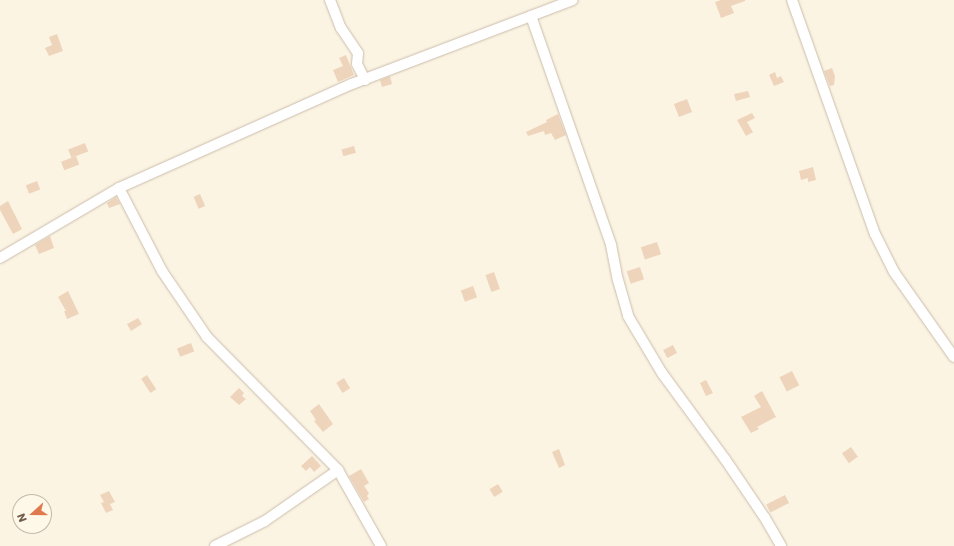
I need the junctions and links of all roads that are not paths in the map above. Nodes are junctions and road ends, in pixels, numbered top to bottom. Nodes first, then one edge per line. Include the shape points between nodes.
1 (330, 0) edge
2 (573, 0) edge
3 (792, 0) edge
4 (531, 16) junction
5 (365, 80) junction
6 (118, 188) junction
7 (0, 258) edge
8 (954, 357) edge
9 (338, 470) junction
10 (215, 546) edge
11 (381, 546) edge
12 (781, 546) edge

1 - 5 street via 341,28 358,53 357,64
2 - 4 street
3 - 8 street via 875,234 894,272
4 - 5 street
4 - 12 street via 611,245 628,316 662,373 725,459
5 - 6 street
6 - 7 street
6 - 9 street via 162,271 207,337
9 - 10 street via 265,521
9 - 11 street

